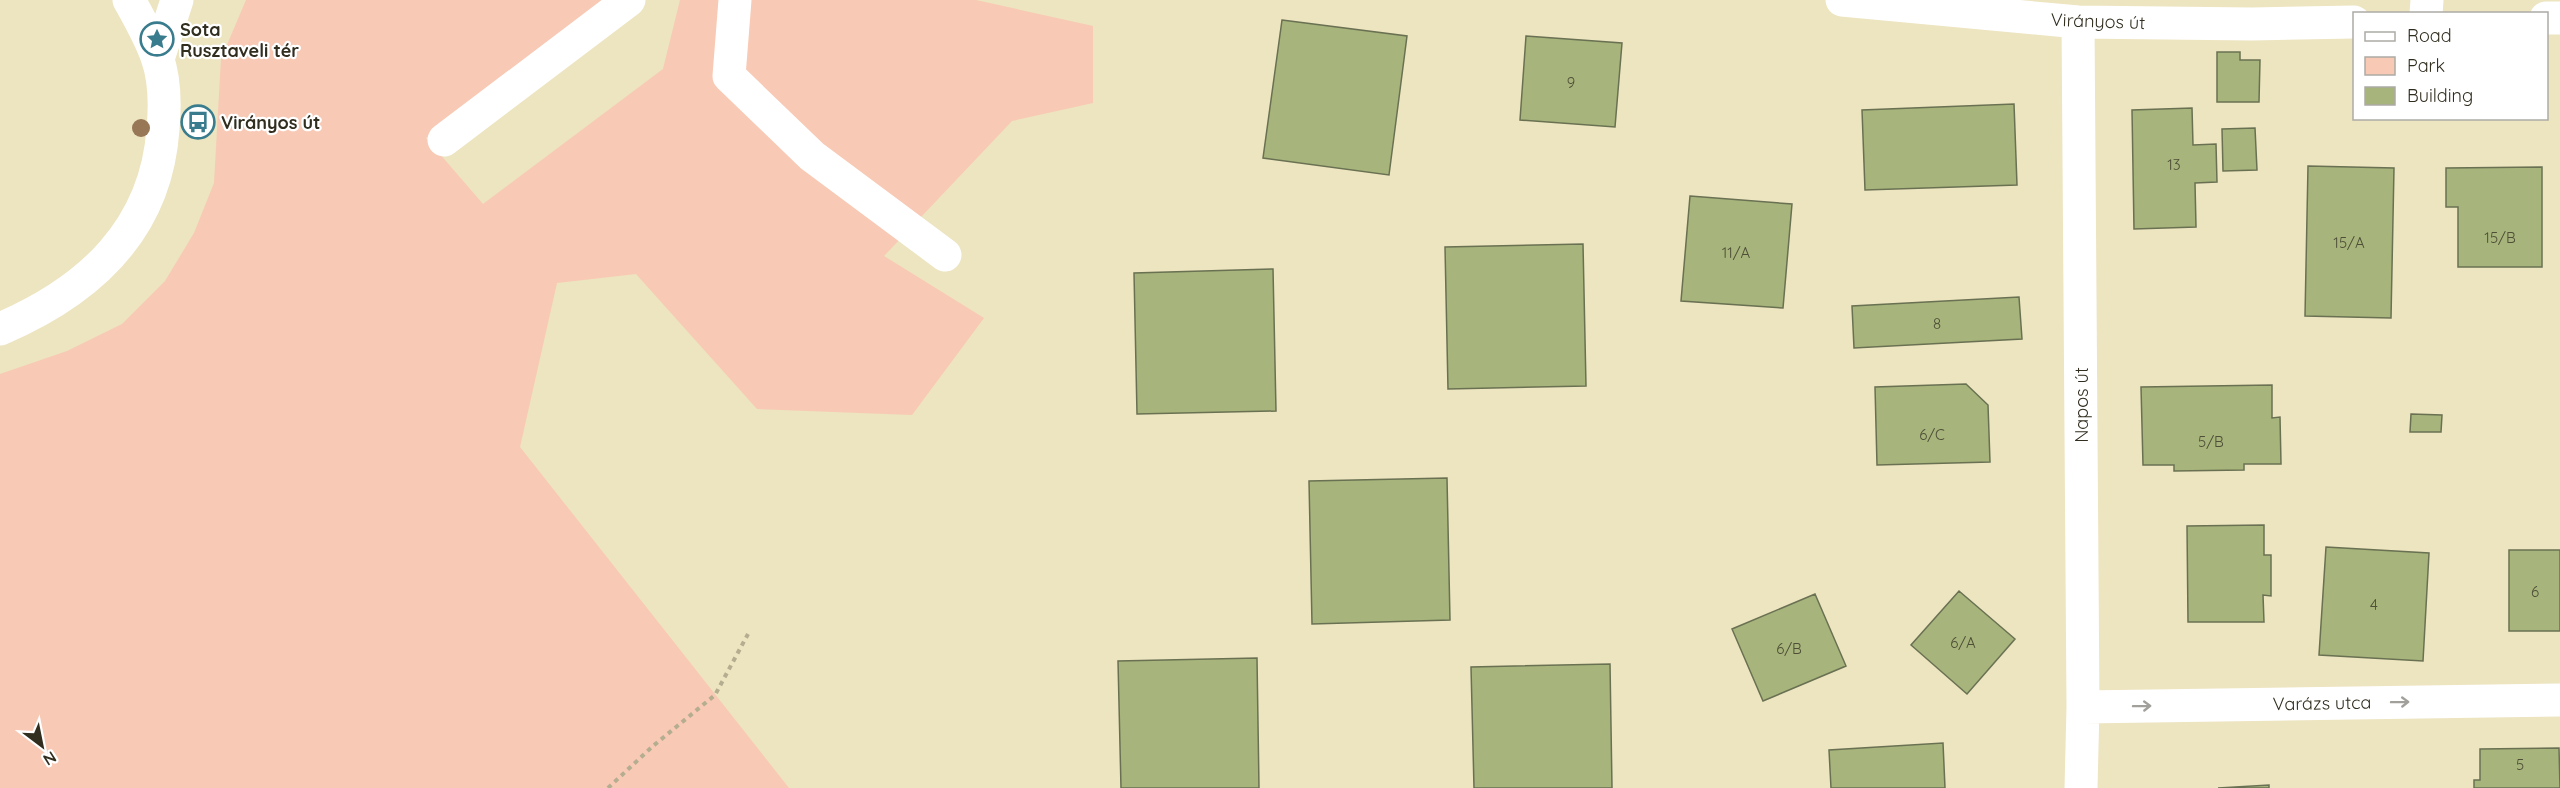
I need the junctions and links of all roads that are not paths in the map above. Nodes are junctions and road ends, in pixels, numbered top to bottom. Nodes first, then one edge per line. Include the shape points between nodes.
1 (129, 0) edge
2 (177, 0) edge
3 (629, 0) edge
4 (735, 0) edge
5 (1842, 0) edge
6 (2353, 21) edge
7 (2078, 22) junction
8 (158, 59) junction
9 (444, 140) dead end
10 (945, 255) dead end
11 (0, 329) edge
12 (2560, 700) edge
13 (2083, 707) junction
14 (2080, 788) edge

1 - 8 street
2 - 8 street
3 - 9 street
4 - 10 street via 729,76 812,156
5 - 7 street, Virányos út
6 - 7 street, Virányos út
7 - 13 street, Napos út
8 - 11 street via 163,90 162,146 152,191 132,230 78,284 40,310
13 -> 12 street, Varázs utca
13 - 14 street, Napos út

